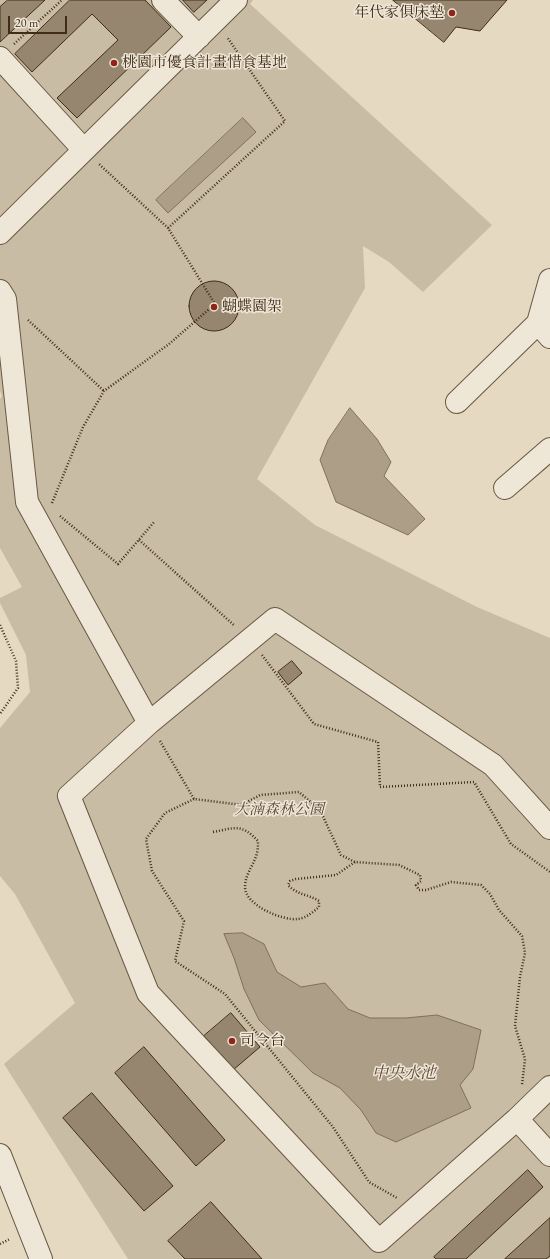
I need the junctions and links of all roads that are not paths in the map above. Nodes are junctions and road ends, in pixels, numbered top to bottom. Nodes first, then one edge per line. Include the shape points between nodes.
1 (163, 0) edge
2 (236, 0) edge
3 (199, 37) junction
4 (6, 52) edge
5 (84, 150) junction
6 (0, 233) edge
7 (550, 282) edge
8 (3, 295) edge
9 (544, 330) edge
10 (457, 402) dead end
11 (550, 449) edge
12 (505, 488) dead end
13 (149, 723) junction
14 (550, 828) edge
15 (550, 1087) edge
16 (517, 1119) junction
17 (0, 1155) edge
18 (550, 1155) edge
19 (41, 1259) edge

1 - 3 street
2 - 3 street
3 - 5 street
4 - 5 street
5 - 6 street
7 - 9 street
8 - 13 street via 27,502
9 - 10 street
11 - 12 street
13 - 14 street via 275,619 493,765
13 - 16 street via 69,796 148,993 379,1241
15 - 16 street
16 - 18 street
17 - 19 street

